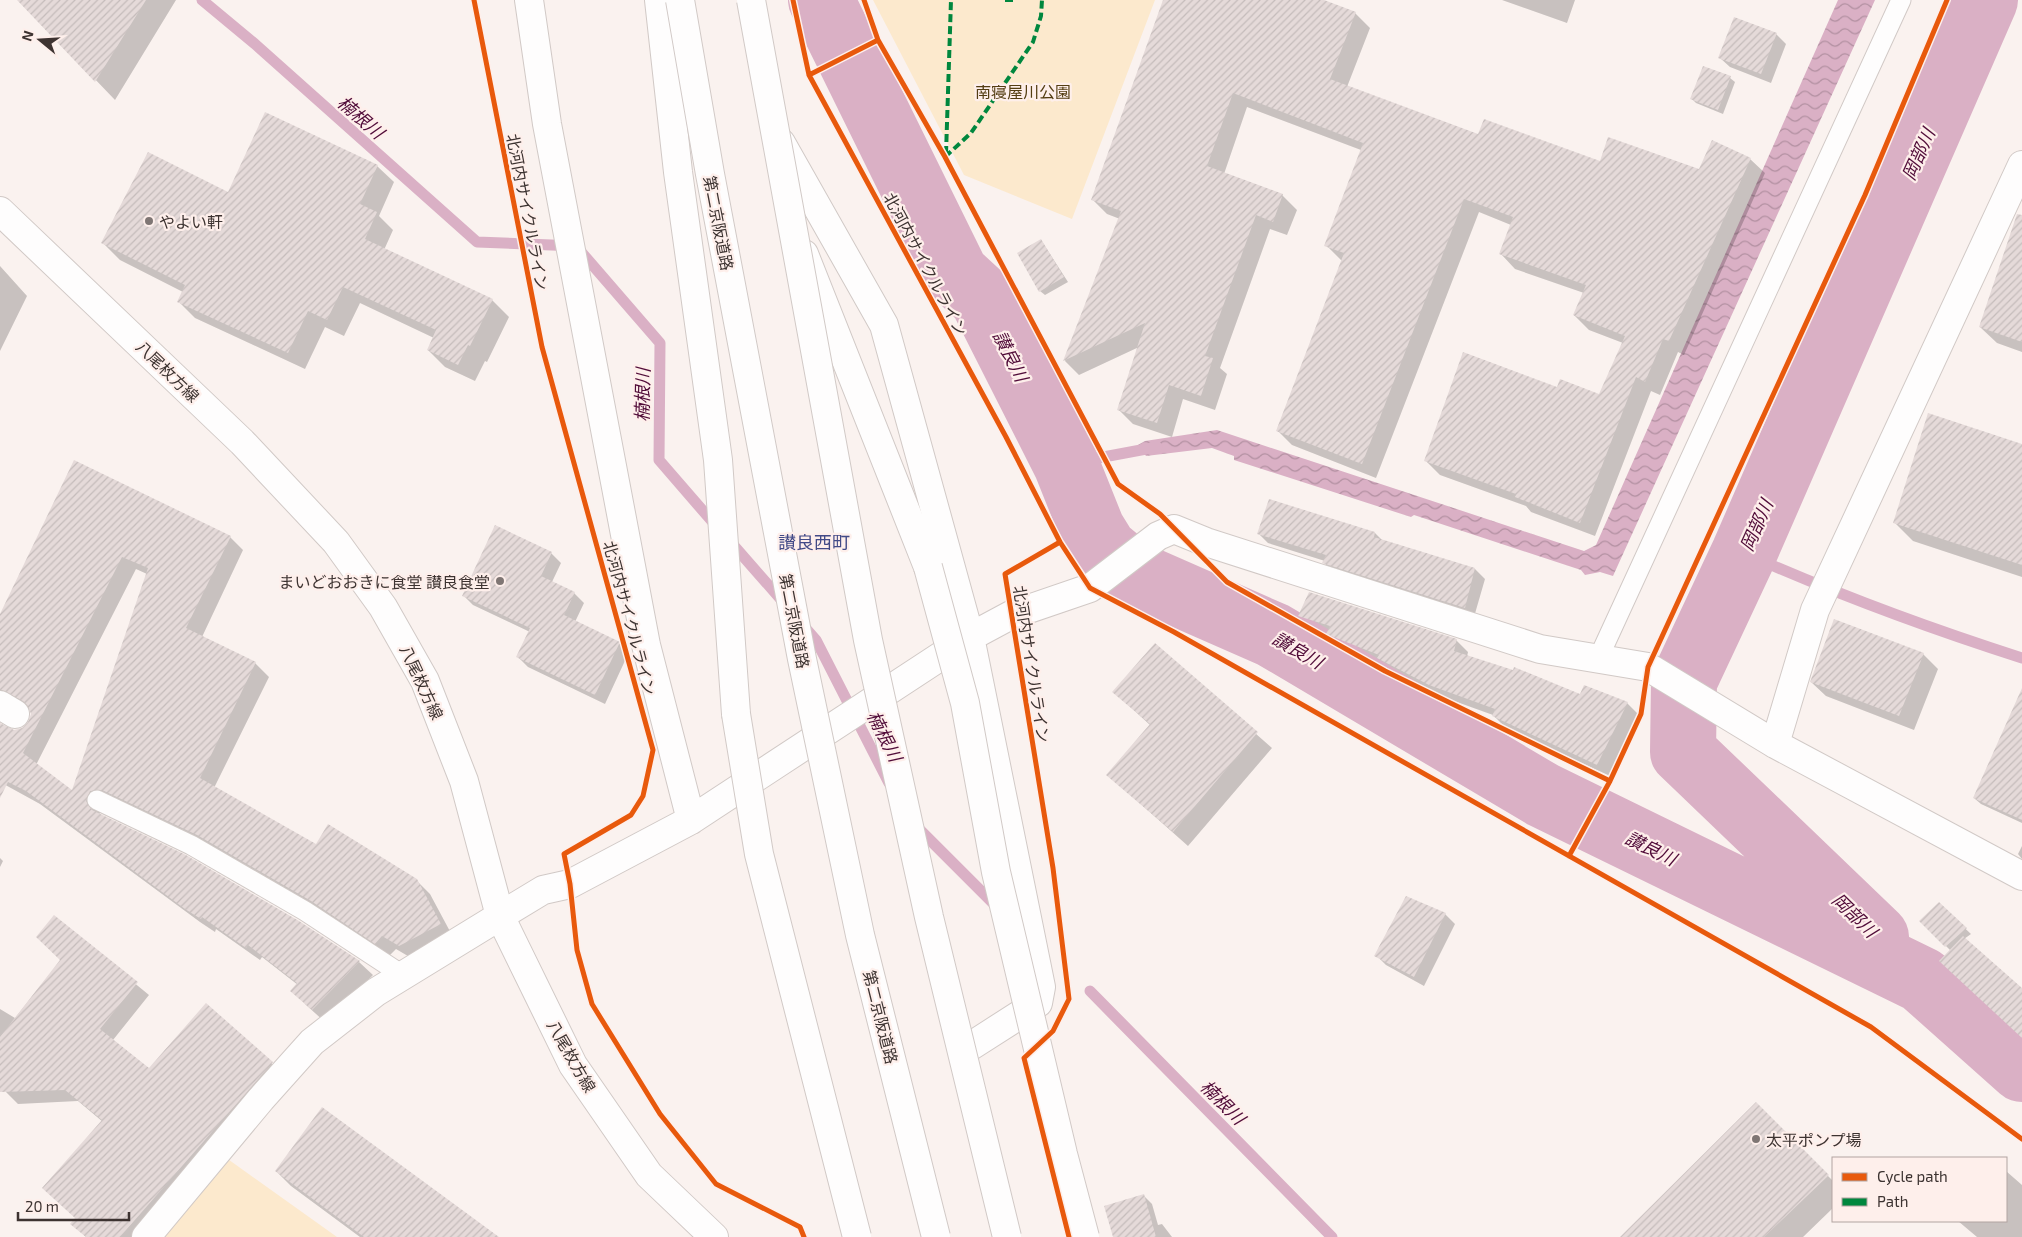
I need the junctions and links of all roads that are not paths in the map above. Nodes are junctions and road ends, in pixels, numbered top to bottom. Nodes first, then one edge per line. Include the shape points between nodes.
1 (529, 0) edge
2 (659, 0) edge
3 (680, 0) edge
4 (751, 0) edge
5 (1900, 0) edge
6 (781, 143) dead end
7 (2022, 166) edge
8 (0, 211) edge
9 (803, 250) dead end
10 (970, 637) junction
11 (1598, 658) junction
12 (1775, 744) junction
13 (97, 800) dead end
14 (691, 820) junction
15 (2022, 876) edge
16 (500, 916) junction
17 (404, 976) junction
18 (971, 1046) dead end
19 (146, 1237) edge
20 (714, 1237) edge
21 (857, 1237) edge
22 (936, 1237) edge
23 (1007, 1237) edge
24 (1085, 1237) edge

1 - 14 main road via 546,124 646,645
2 - 21 main road, bridge via 678,172 718,460 736,714 760,854
3 - 22 main road, 第二京阪道路, bridge via 802,659 860,935
4 - 23 main road, bridge via 868,640 929,917
5 - 11 lane
6 - 10 main road via 884,325
7 - 12 main road via 1815,610
8 - 16 main road, 八尾枚方線 via 242,442 336,542 377,599 425,681 464,781
9 - 24 main road, bridge via 928,567 965,703 996,872
10 - 11 main road via 1011,615 1090,588 1158,536 1174,529 1540,649
10 - 14 main road
10 - 18 main road via 1041,987 1038,1003
11 - 12 main road via 1648,667
12 - 15 main road
13 - 17 lane via 199,849 305,910
14 - 16 main road via 570,884 543,890
16 - 17 main road
16 - 20 main road, 八尾枚方線 via 573,1065 649,1175
17 - 19 main road via 376,992 312,1042

